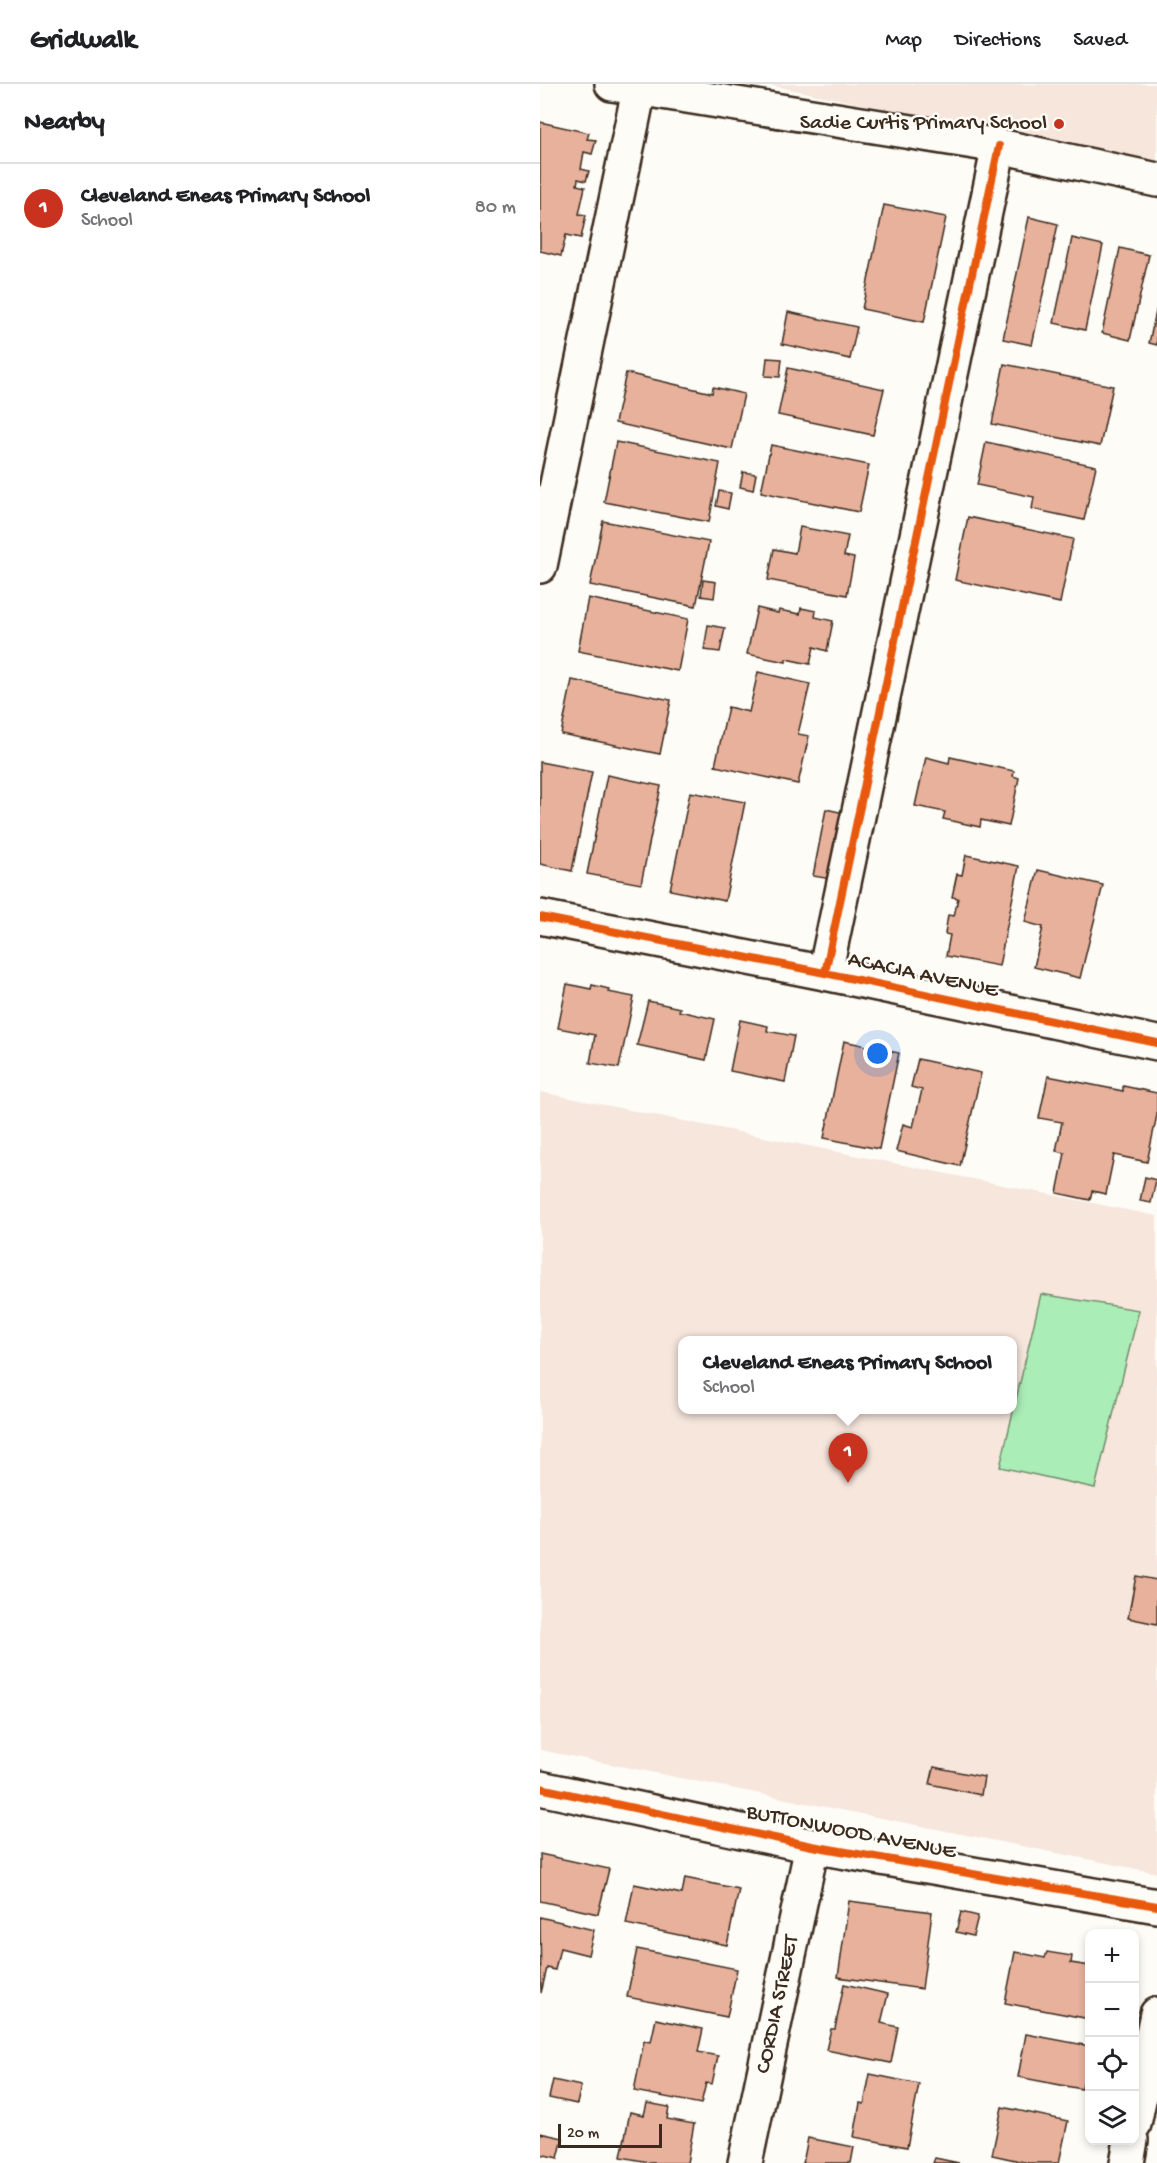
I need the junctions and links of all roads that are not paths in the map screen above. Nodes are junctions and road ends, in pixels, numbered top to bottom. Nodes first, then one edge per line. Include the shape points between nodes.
1 (625, 87) edge
2 (999, 146) junction
3 (1157, 180) edge
4 (540, 566) edge
5 (540, 916) edge
6 (825, 973) junction
7 (1155, 1038) edge
8 (540, 1788) edge
9 (812, 1846) junction
10 (1157, 1906) edge
11 (1157, 2014) edge
12 (1139, 2100) edge
13 (1130, 2145) edge
14 (745, 2163) edge
15 (1127, 2163) edge

1 - 2 street
1 - 4 street
2 - 3 street
2 - 6 street
5 - 6 street, ACACIA AVENUE
6 - 7 street, ACACIA AVENUE
8 - 9 street, BUTTONWOOD AVENUE
9 - 10 street, BUTTONWOOD AVENUE
9 - 14 street, CORDIA STREET
11 - 12 street
13 - 15 street

